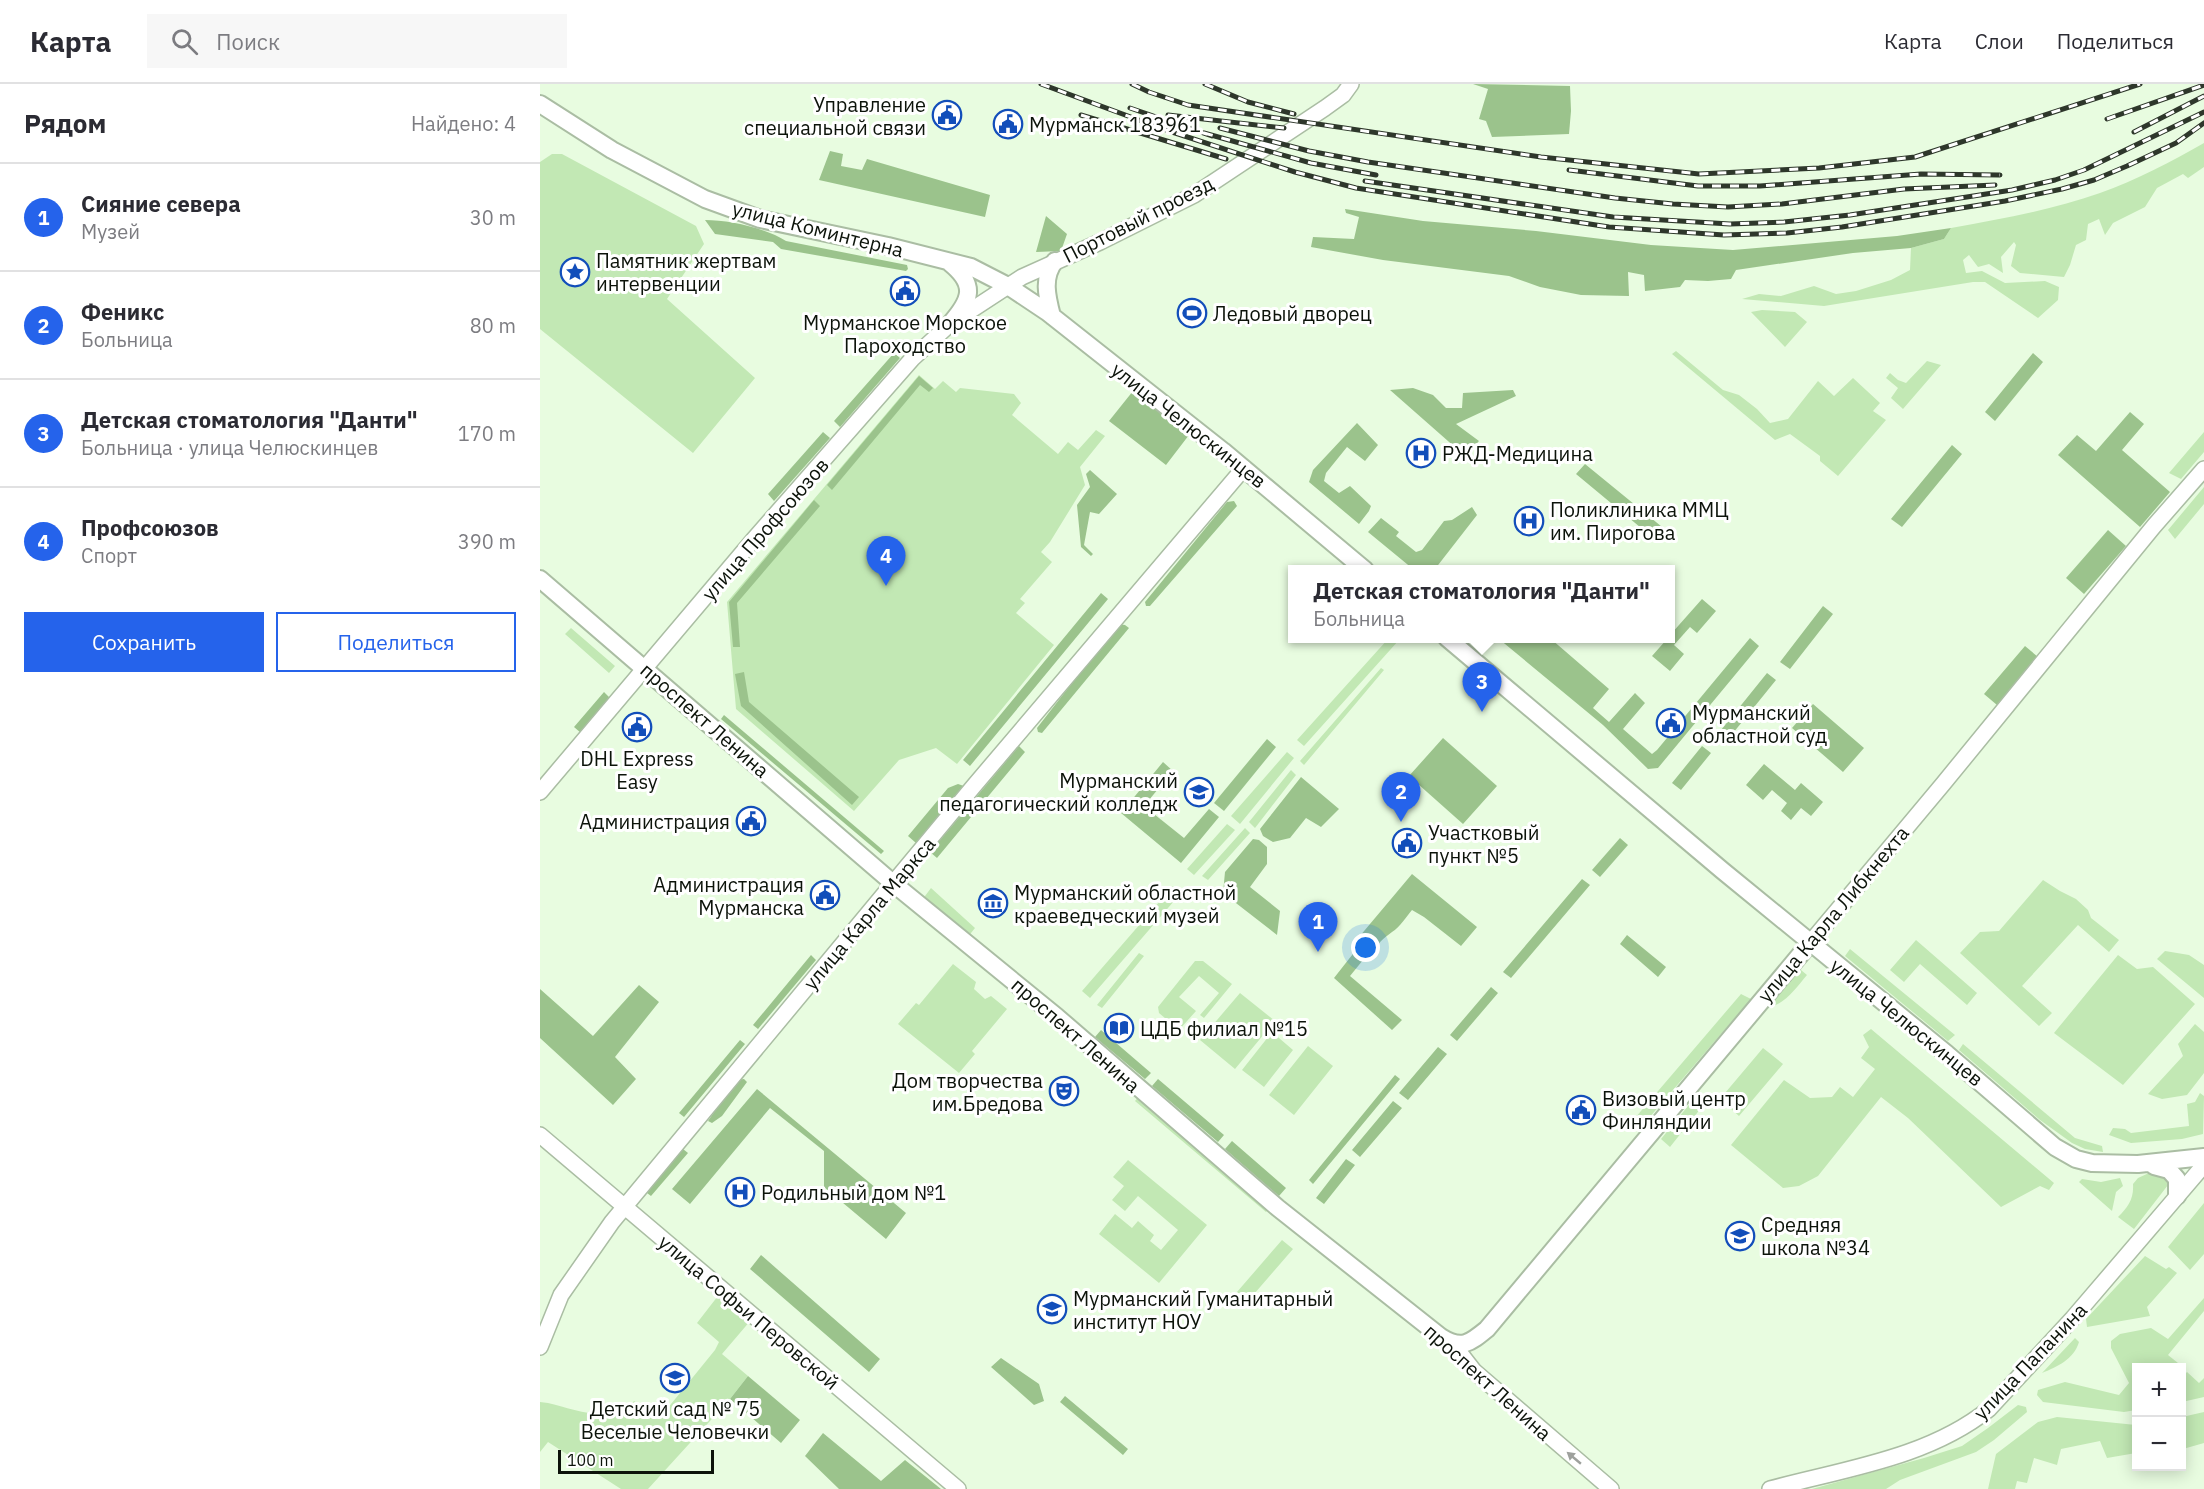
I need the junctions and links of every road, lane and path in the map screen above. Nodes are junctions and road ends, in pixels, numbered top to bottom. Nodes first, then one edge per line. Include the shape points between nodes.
1 (1351, 84) edge
2 (540, 104) edge
3 (947, 261) junction
4 (1054, 261) junction
5 (1008, 286) junction
6 (1052, 316) junction
7 (950, 324) junction
8 (1244, 468) junction
9 (2204, 469) edge
10 (1359, 565) edge
11 (540, 579) edge
12 (1452, 643) edge
13 (644, 668) junction
14 (540, 792) edge
15 (894, 884) junction
16 (1810, 943) junction
17 (540, 1135) edge
18 (2204, 1157) edge
19 (2138, 1164) junction
20 (2204, 1165) edge
21 (2177, 1196) junction
22 (625, 1207) junction
23 (1453, 1344) junction
24 (540, 1347) edge
25 (958, 1489) edge
26 (1611, 1489) edge
27 (1770, 1489) edge

1 - 4 street, Портовый проезд via 1325,108 1194,195
2 - 3 main road, улица Коминтерна via 612,150 705,199 760,219
3 - 5 main road, улица Коминтерна via 971,267
3 - 7 main road via 965,278 969,291
4 - 5 street, Портовый проезд
4 - 6 main road via 1046,280
5 - 6 main road, улица Челюскинцев
5 - 7 street, улица Профсоюзов
6 - 8 main road, улица Челюскинцев
7 - 13 street, улица Профсоюзов via 912,359
8 - 10 main road, улица Челюскинцев
8 - 15 street, улица Карла Маркса
9 - 16 street, улица Карла Либкнехта
11 - 13 main road, проспект Ленина
12 - 16 main road, улица Челюскинцев
13 - 14 street, улица Профсоюзов
13 - 15 main road, проспект Ленина
15 - 22 street, улица Карла Маркса
15 - 23 main road, проспект Ленина via 1057,1017 1278,1208
16 - 19 main road, улица Челюскинцев via 2055,1147 2092,1163
16 - 23 main road, улица Карла Либкнехта via 1487,1329 1464,1344
17 - 22 street, улица Софьи Перовской
18 - 19 main road, улица Челюскинцев
19 - 21 main road via 2169,1170 2177,1179
20 - 21 street, улица Папанина
21 - 27 street, улица Папанина via 2073,1318 1974,1421 1913,1450
22 - 24 street, улица Карла Маркса via 561,1295
22 - 25 street, улица Софьи Перовской
26 -> 23 street, проспект Ленина via 1474,1371

